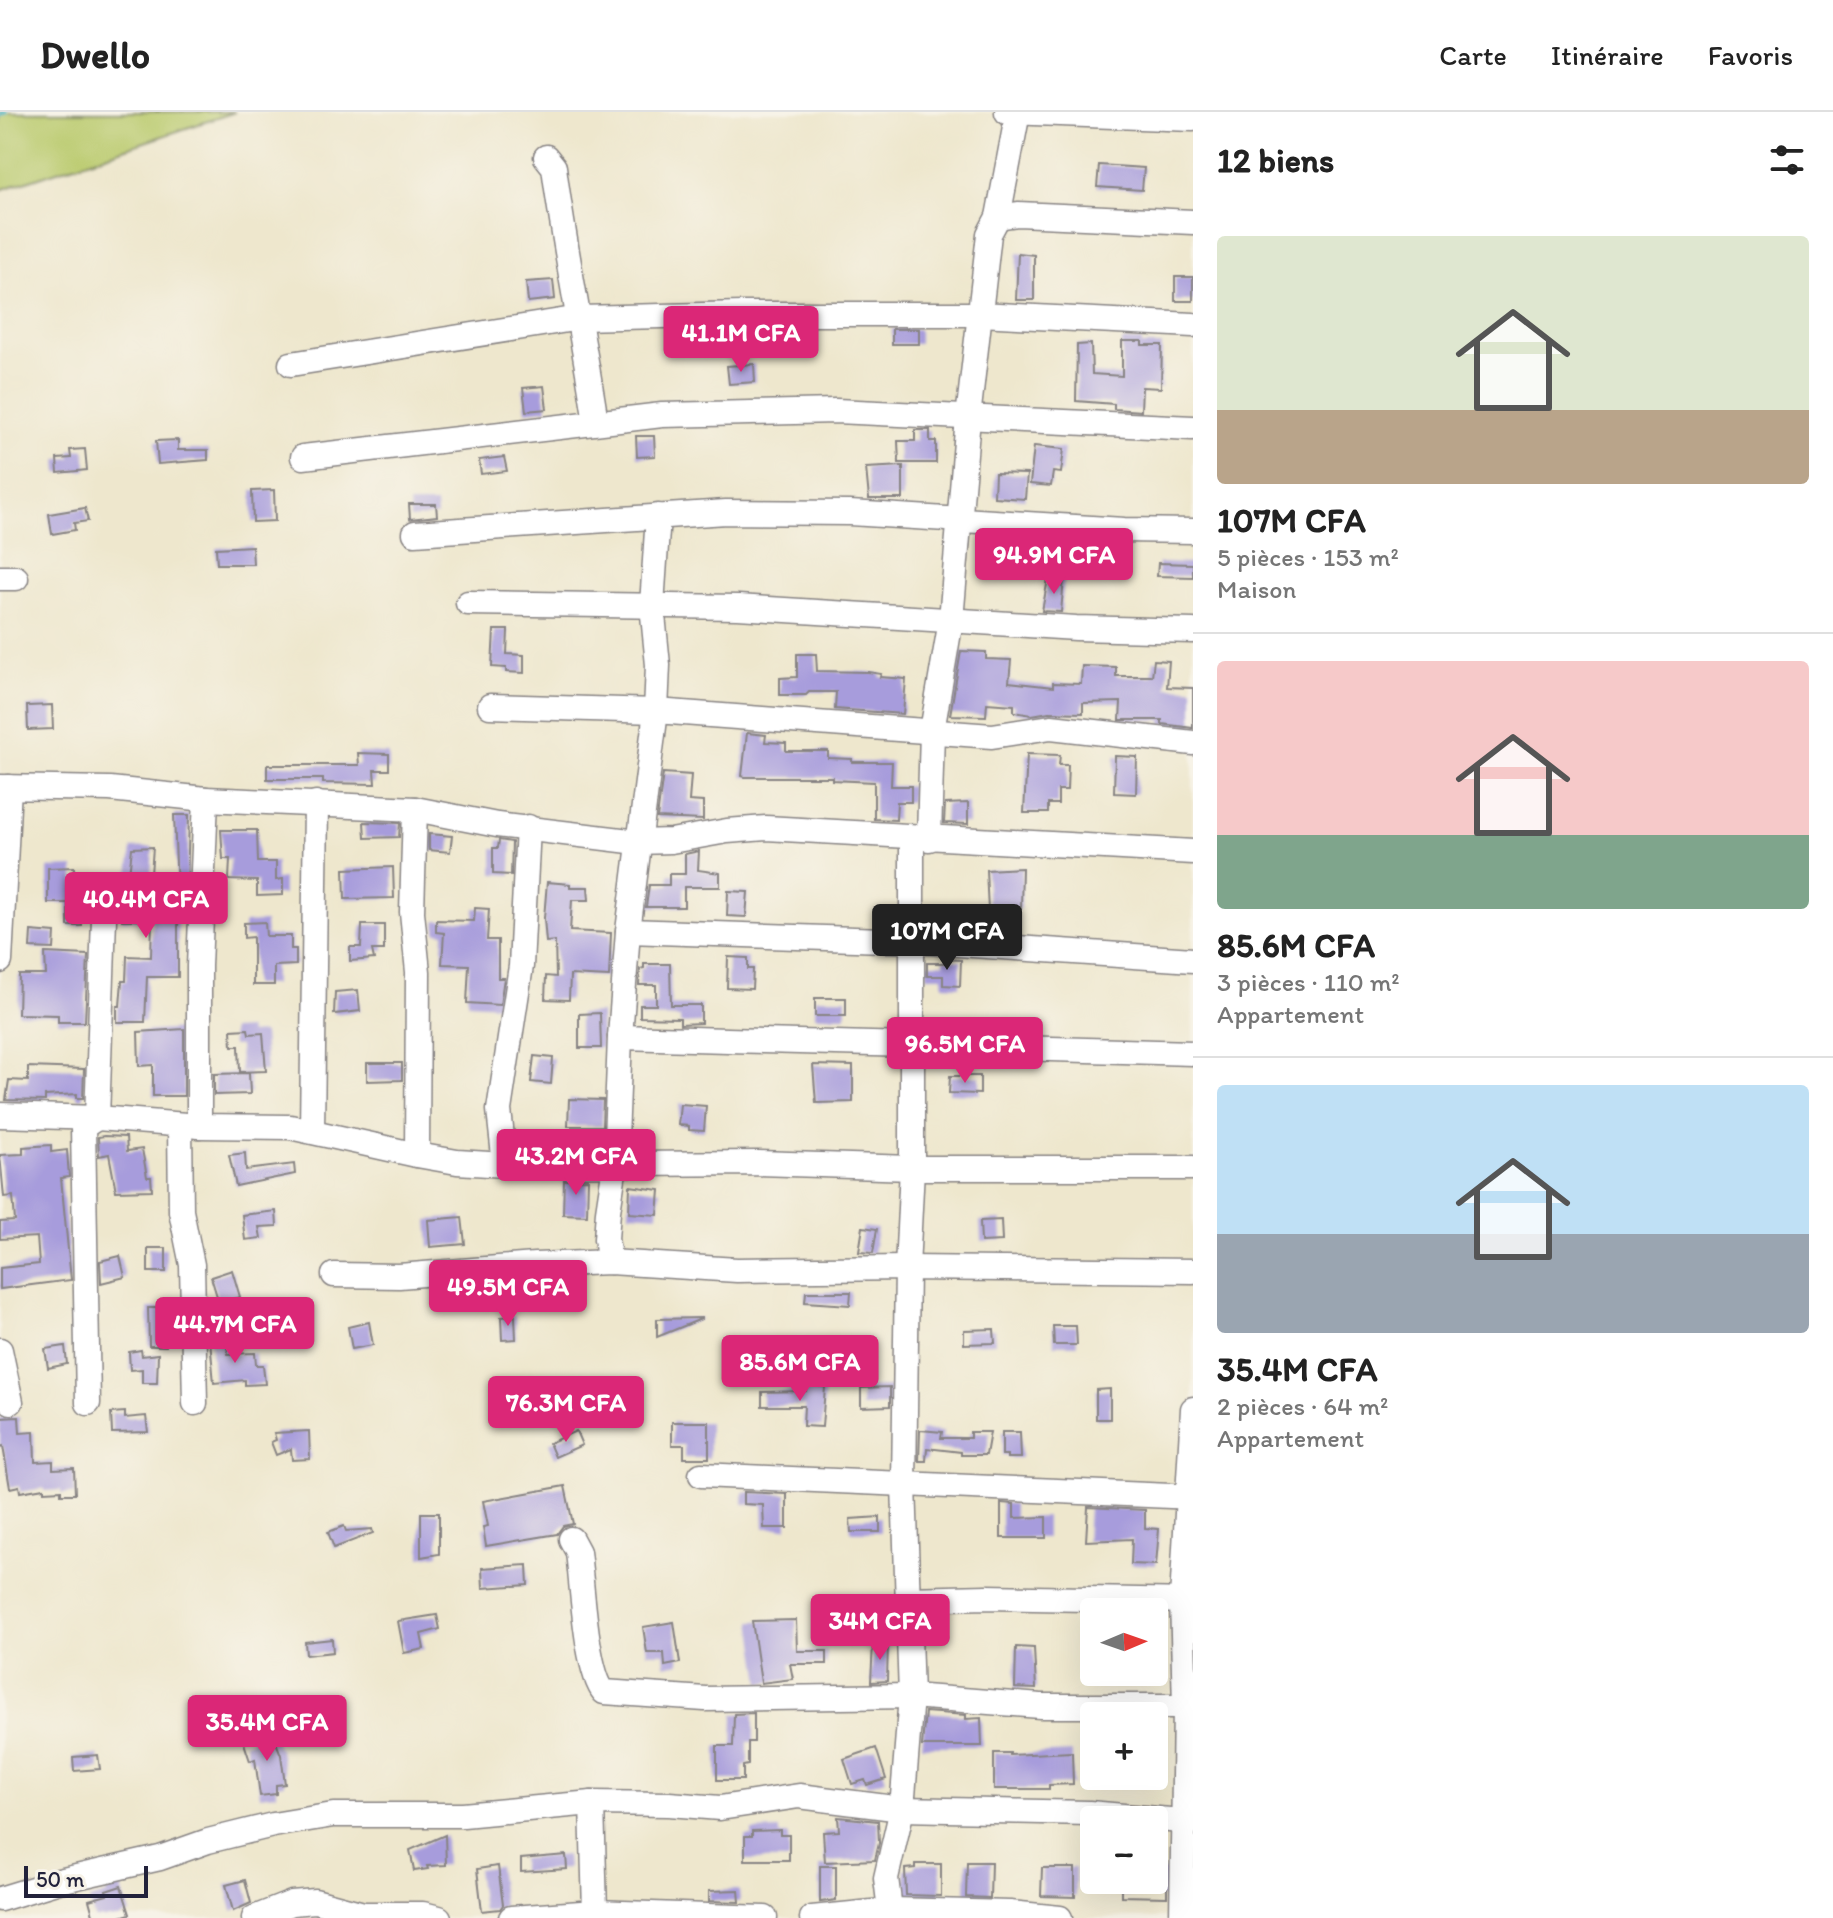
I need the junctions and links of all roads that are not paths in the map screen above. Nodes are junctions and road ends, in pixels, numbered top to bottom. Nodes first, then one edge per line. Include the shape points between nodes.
1 (1007, 112) edge
2 (1018, 112) edge
3 (1193, 119) edge
4 (546, 157) dead end
5 (998, 217) junction
6 (1193, 222) edge
7 (980, 314) junction
8 (580, 318) junction
9 (1193, 325) edge
10 (291, 364) dead end
11 (968, 418) junction
12 (596, 422) junction
13 (1193, 428) edge
14 (303, 457) dead end
15 (658, 516) junction
16 (960, 520) junction
17 (1193, 531) edge
18 (415, 533) dead end
19 (468, 603) dead end
20 (652, 605) junction
21 (951, 620) junction
22 (1193, 631) edge
23 (490, 706) dead end
24 (656, 711) junction
25 (932, 731) junction
26 (1193, 743) edge
27 (4, 787) edge
28 (206, 799) junction
29 (316, 803) junction
30 (415, 809) junction
31 (528, 827) junction
32 (920, 838) junction
33 (638, 842) junction
34 (1193, 852) edge
35 (105, 890) dead end
36 (628, 931) junction
37 (913, 941) junction
38 (1193, 960) edge
39 (0, 961) edge
40 (620, 1037) junction
41 (911, 1047) junction
42 (1193, 1053) edge
43 (0, 1115) edge
44 (97, 1118) junction
45 (189, 1125) junction
46 (312, 1131) junction
47 (417, 1155) junction
48 (505, 1165) junction
49 (615, 1165) junction
50 (912, 1168) junction
51 (1193, 1168) edge
52 (610, 1262) junction
53 (907, 1268) junction
54 (1193, 1271) edge
55 (334, 1275) dead end
56 (0, 1350) edge
57 (11, 1402) dead end
58 (88, 1403) dead end
59 (195, 1403) dead end
60 (1193, 1409) edge
61 (701, 1475) dead end
62 (904, 1484) junction
63 (1190, 1497) edge
64 (571, 1539) dead end
65 (908, 1599) junction
66 (1188, 1601) edge
67 (911, 1696) junction
68 (1185, 1706) junction
69 (592, 1803) junction
70 (902, 1809) junction
71 (1189, 1822) edge
72 (0, 1899) edge
73 (595, 1912) junction
74 (891, 1914) edge
75 (254, 1918) edge
76 (439, 1918) edge
77 (511, 1918) edge
78 (765, 1918) edge
79 (812, 1918) edge
80 (1060, 1918) edge
81 (1182, 1918) edge

1 - 2 street
2 - 3 street
2 - 5 street
4 - 8 street via 554,167
5 - 6 street
5 - 7 street via 989,234
7 - 8 street
7 - 9 street
7 - 11 street
8 - 10 street
8 - 12 street
11 - 12 street via 836,411
11 - 13 street
11 - 16 street
12 - 14 street
15 - 16 street via 850,513
15 - 18 street
15 - 20 street
16 - 17 street
16 - 21 street
19 - 20 street
20 - 21 street
20 - 24 street
21 - 22 street
21 - 25 street
23 - 24 street
24 - 25 street
24 - 33 street
25 - 26 street via 992,736 1051,727
25 - 32 street
27 - 28 street via 110,789
27 - 39 street
28 - 29 street
28 - 45 street
29 - 30 street
29 - 46 street
30 - 31 street
30 - 47 street
31 - 33 street
31 - 48 street via 521,966 499,1110
32 - 33 street via 766,828
32 - 34 street
32 - 37 street
33 - 36 street
35 - 44 street
36 - 37 street
36 - 40 street
37 - 38 street
37 - 41 street
40 - 41 street
40 - 49 street
41 - 42 street
41 - 50 street
43 - 44 street
44 - 45 street
44 - 58 street via 83,1127
45 - 46 street
45 - 59 street via 181,1211 192,1265
46 - 47 street
47 - 48 street
48 - 49 street
49 - 50 street
49 - 52 street via 607,1225
50 - 51 street
50 - 53 street
52 - 53 street via 737,1270
52 - 55 street via 399,1276
53 - 54 street
53 - 62 street
56 - 57 street
60 - 63 street
61 - 62 street
62 - 63 street
62 - 65 street
63 - 66 street
64 - 67 street via 578,1552 591,1656 604,1692 705,1699
65 - 66 street
65 - 67 street
66 - 68 street
67 - 68 street via 1041,1706
67 - 70 street
68 - 71 street
69 - 70 street via 720,1808 799,1796
69 - 72 street via 463,1815 333,1815 288,1822
69 - 73 street
70 - 71 street via 1089,1813
70 - 74 street via 886,1878
71 - 81 street
73 - 77 street
73 - 78 street
74 - 79 street
74 - 80 street
75 - 76 street via 292,1903 315,1901 364,1914

